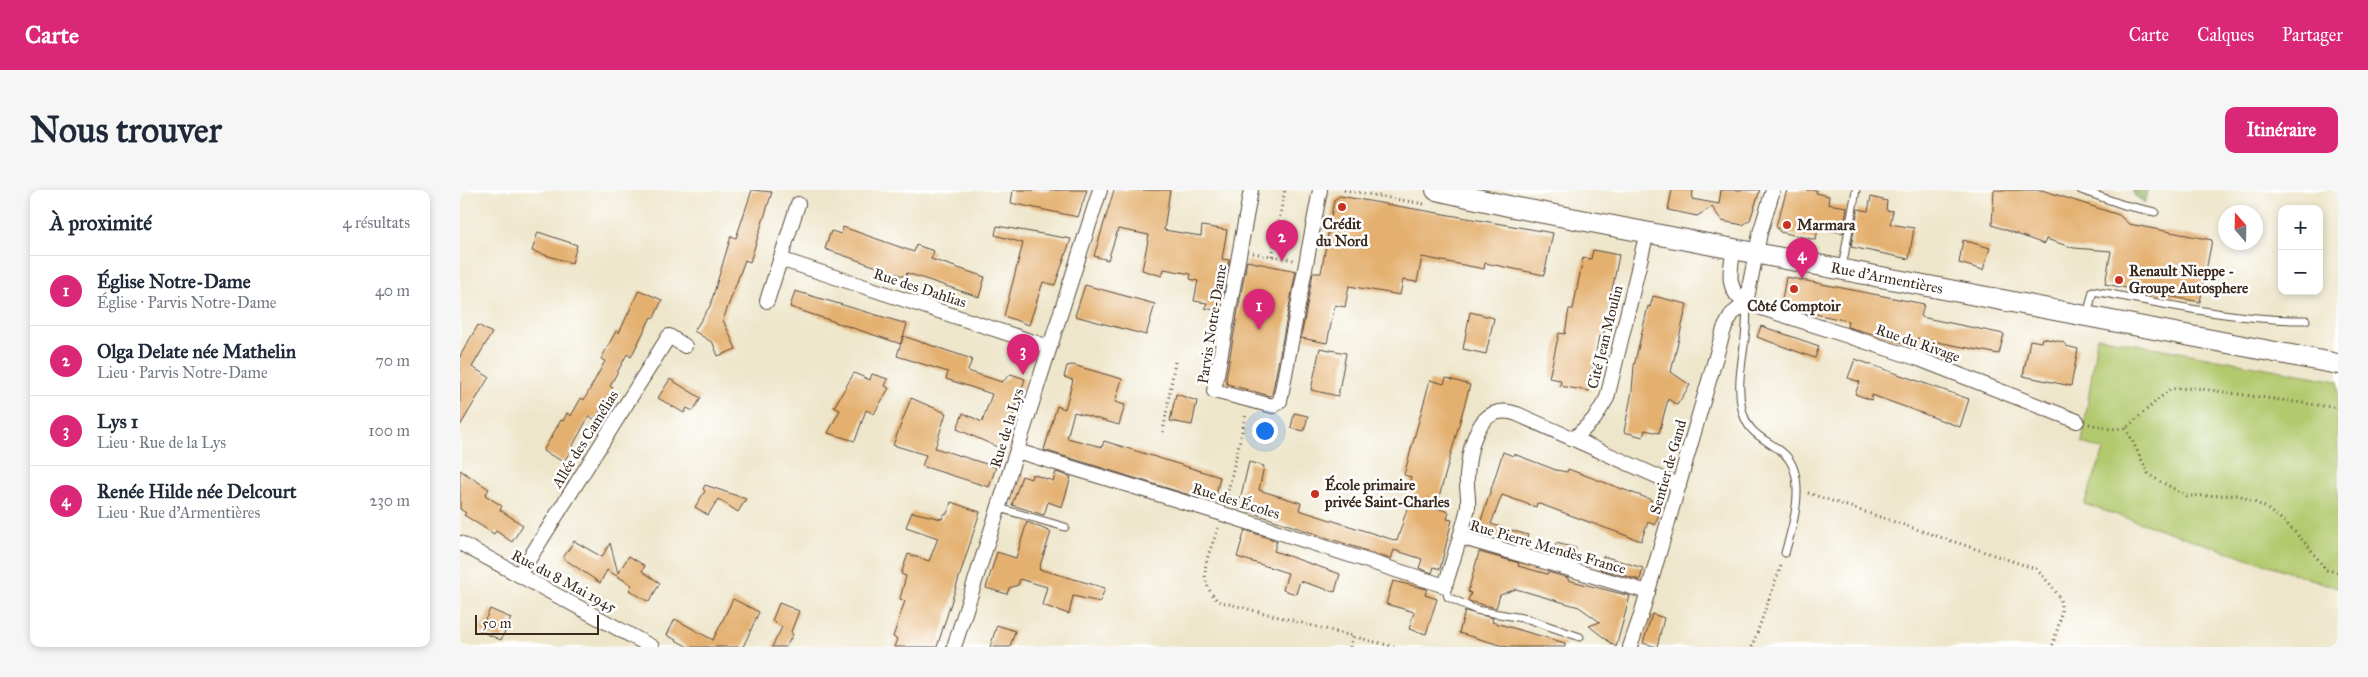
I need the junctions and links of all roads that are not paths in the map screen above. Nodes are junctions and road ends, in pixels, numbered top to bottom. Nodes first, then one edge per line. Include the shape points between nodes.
1 (1100, 190) edge
2 (1251, 190) edge
3 (1320, 190) edge
4 (1773, 190) edge
5 (1856, 190) edge
6 (2081, 190) edge
7 (1431, 197) edge
8 (798, 204) dead end
9 (2155, 212) dead end
10 (1647, 232) junction
11 (1734, 248) junction
12 (1757, 252) junction
13 (780, 259) junction
14 (1842, 269) junction
15 (767, 301) dead end
16 (1746, 303) junction
17 (2087, 316) junction
18 (2306, 320) dead end
19 (686, 346) dead end
20 (1049, 347) junction
21 (2338, 364) edge
22 (2077, 421) road end
23 (1574, 439) junction
24 (1017, 451) junction
25 (1679, 486) junction
26 (999, 508) junction
27 (1065, 527) dead end
28 (1460, 537) junction
29 (460, 543) edge
30 (1785, 553) road end
31 (519, 575) junction
32 (1445, 586) junction
33 (1648, 592) junction
34 (1580, 638) dead end
35 (652, 647) edge
36 (954, 647) edge
37 (1630, 647) edge

1 - 20 street, Rue de la Lys
2 - 3 street, Parvis Notre-Dame via 1214,391 1273,406 1280,401
4 - 12 street
5 - 14 lane
6 - 9 lane
7 - 10 main road, Rue d'Armentières
8 - 13 street
10 - 11 main road, Rue d'Armentières
10 - 23 street, Cité Jean Moulin via 1607,398 1595,418
11 - 12 main road, Rue d'Armentières
11 - 16 street via 1731,285 1735,294
12 - 14 main road, Rue d'Armentières
12 - 16 street
13 - 15 street
13 - 20 street, Rue des Dahlias
14 - 17 main road, Rue d'Armentières
16 - 22 street, Rue du Rivage via 1919,359
16 - 25 street, Sentier de Gand via 1732,314 1724,329
16 - 30 lane via 1748,323 1740,382 1744,417 1752,432 1789,459 1797,490 1795,516
17 - 18 lane via 2093,291 2200,310 2287,321
17 - 21 main road, Rue d'Armentières
19 - 31 street, Allée des Camélias via 669,336
20 - 24 street, Rue de la Lys
23 - 25 street
23 - 28 street via 1511,412 1500,411 1485,418 1477,430 1468,472 1468,508
24 - 26 street, Rue de la Lys
24 - 32 street, Rue des Écoles
25 - 33 street, Sentier de Gand
26 - 27 lane
26 - 36 street, Rue de la Lys
28 - 32 street, Rue Pierre Mendès France
28 - 33 street, Rue Pierre Mendès France
29 - 31 street, Rue du 8 Mai 1945
31 - 35 street, Rue du 8 Mai 1945
32 - 34 lane via 1448,597 1476,610 1528,619
33 - 37 street, Sentier de Gand

